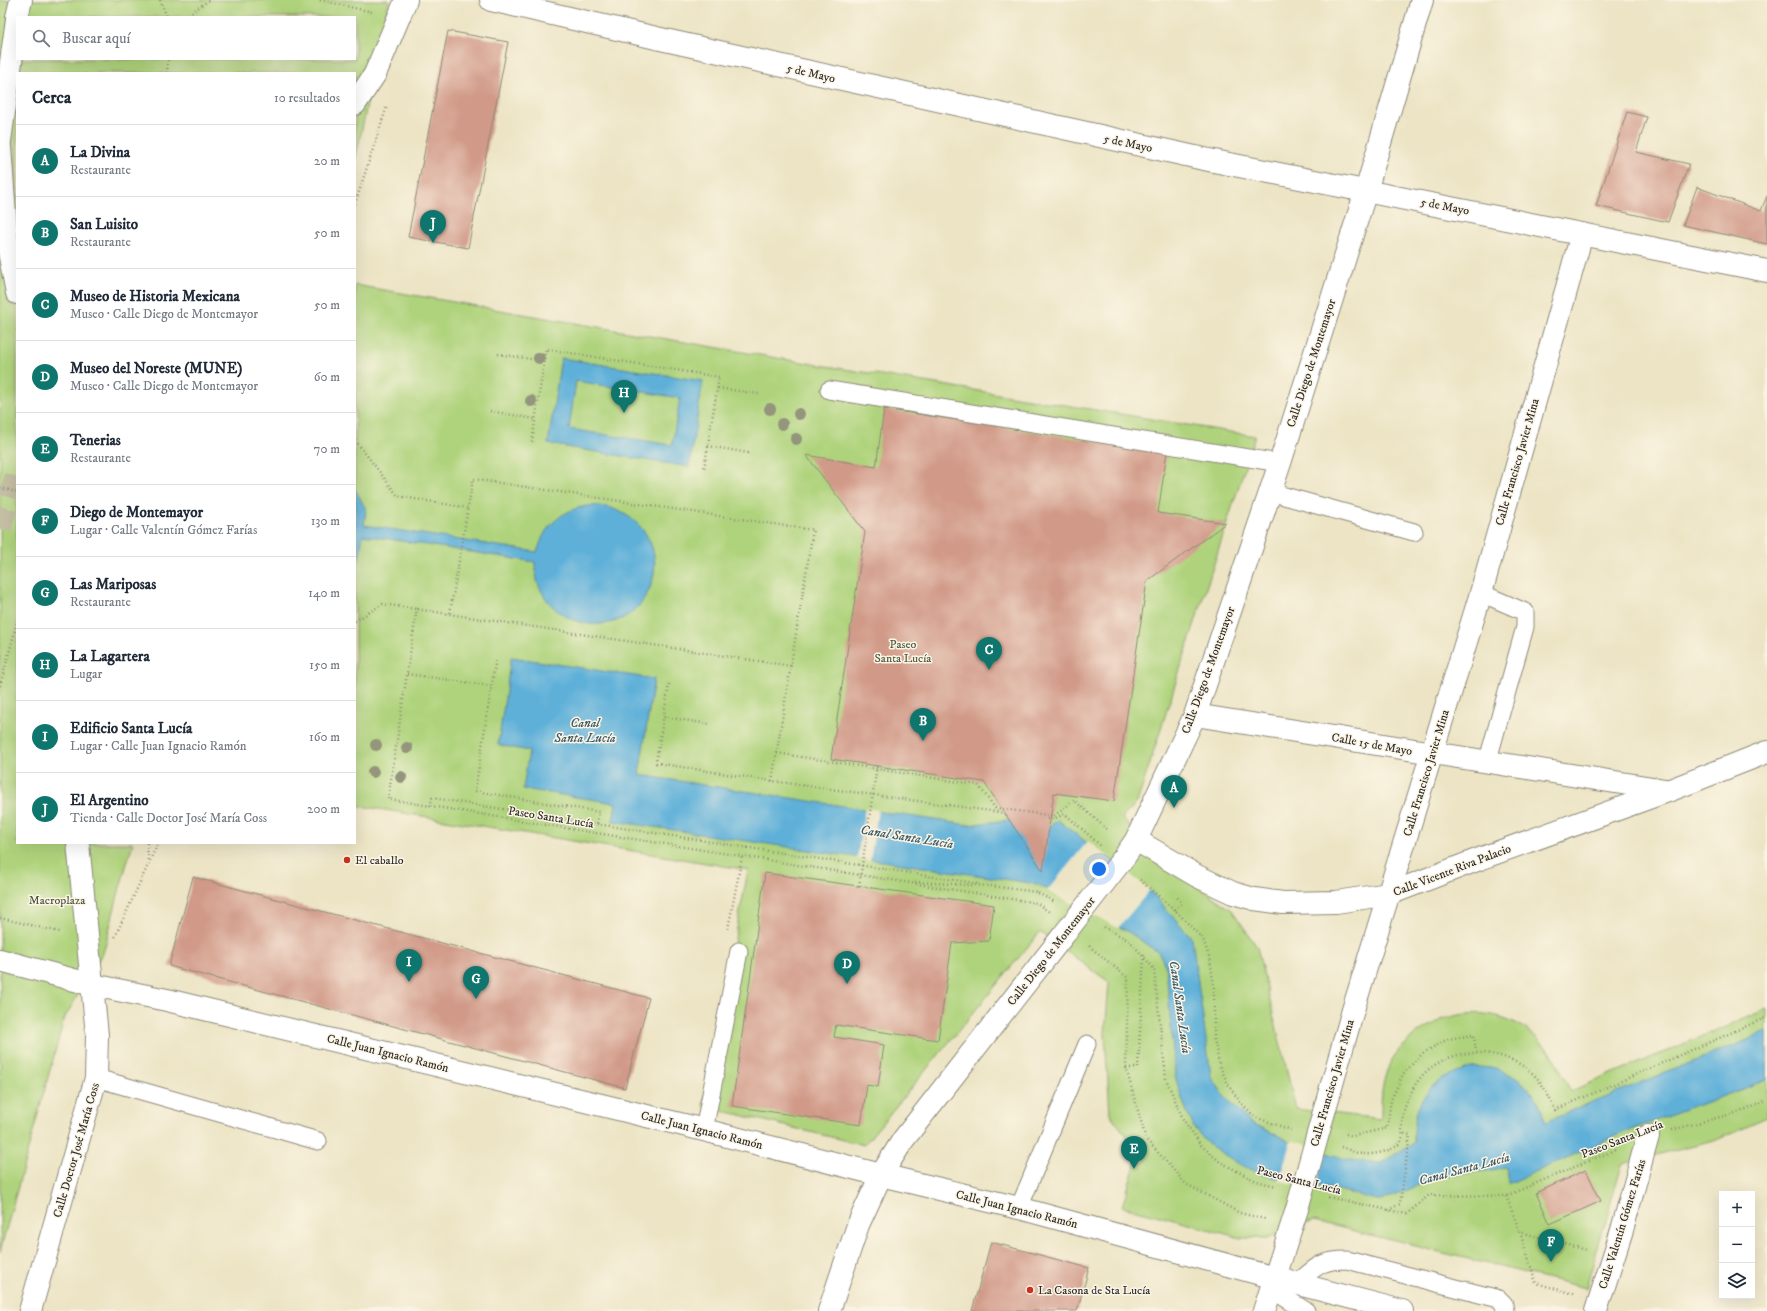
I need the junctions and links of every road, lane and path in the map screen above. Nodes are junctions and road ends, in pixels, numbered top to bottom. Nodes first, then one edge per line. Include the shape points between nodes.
1 (21, 0) edge
2 (160, 0) edge
3 (209, 0) edge
4 (320, 0) edge
5 (491, 0) edge
6 (1422, 0) edge
7 (403, 9) edge
8 (17, 16) edge
9 (167, 16) edge
10 (187, 16) edge
11 (16, 25) edge
12 (168, 60) edge
13 (166, 72) edge
14 (356, 102) edge
15 (0, 141) edge
16 (0, 147) edge
17 (1366, 191) junction
18 (1582, 234) junction
19 (1767, 271) edge
20 (16, 288) edge
21 (498, 354) dead end
22 (544, 361) junction
23 (718, 388) junction
24 (829, 390) dead end
25 (759, 394) dead end
26 (490, 411) dead end
27 (535, 419) junction
28 (356, 441) edge
29 (532, 442) dead end
30 (708, 446) junction
31 (749, 453) dead end
32 (1280, 463) junction
33 (704, 469) dead end
34 (0, 488) edge
35 (16, 492) edge
36 (1270, 492) junction
37 (468, 508) junction
38 (1414, 532) dead end
39 (1481, 593) junction
40 (416, 608) junction
41 (450, 613) junction
42 (356, 620) edge
43 (16, 627) edge
44 (496, 658) dead end
45 (791, 666) junction
46 (407, 674) junction
47 (669, 684) dead end
48 (0, 686) edge
49 (492, 686) junction
50 (1195, 715) junction
51 (664, 717) junction
52 (710, 724) dead end
53 (777, 751) junction
54 (1767, 752) edge
55 (1432, 754) junction
56 (1487, 763) junction
57 (876, 766) dead end
58 (772, 781) junction
59 (1668, 791) junction
60 (430, 806) junction
61 (1005, 811) junction
62 (1049, 816) dead end
63 (597, 824) junction
64 (78, 844) edge
65 (147, 844) edge
66 (158, 844) edge
67 (1130, 848) junction
68 (148, 864) junction
69 (902, 882) junction
70 (859, 886) dead end
71 (992, 886) junction
72 (1389, 894) junction
73 (1056, 903) dead end
74 (1175, 910) dead end
75 (1049, 913) dead end
76 (0, 918) edge
77 (1103, 927) dead end
78 (88, 939) junction
79 (114, 939) dead end
80 (1086, 943) dead end
81 (739, 951) dead end
82 (1144, 955) junction
83 (0, 960) edge
84 (93, 985) junction
85 (1767, 1018) edge
86 (1087, 1044) dead end
87 (1476, 1052) junction
88 (1126, 1068) junction
89 (96, 1078) junction
90 (1767, 1100) edge
91 (1322, 1119) junction
92 (704, 1130) junction
93 (1293, 1131) dead end
94 (1402, 1133) junction
95 (1648, 1136) junction
96 (318, 1141) dead end
97 (1335, 1145) dead end
98 (880, 1175) junction
99 (1278, 1186) dead end
100 (1325, 1196) dead end
101 (1506, 1196) junction
102 (1019, 1208) junction
103 (1387, 1210) junction
104 (1294, 1217) junction
105 (1520, 1232) junction
106 (1613, 1256) junction
107 (1273, 1284) junction
108 (1296, 1284) junction
109 (1597, 1306) edge
110 (30, 1311) edge
111 (829, 1311) edge
112 (1264, 1311) edge
113 (1306, 1311) edge
114 (1402, 1311) edge
115 (1505, 1311) edge

1 - 8 street
2 - 9 path
3 - 10 path
4 - 7 path
5 - 17 street, 5 de Mayo via 1066,130
6 - 17 street, Calle Diego de Montemayor
7 - 14 street via 375,74
11 - 15 street
12 - 13 path
16 - 20 street via 7,241
17 - 18 street, 5 de Mayo
17 - 32 street, Calle Diego de Montemayor
18 - 19 street, 5 de Mayo
18 - 39 street, Calle Francisco Javier Mina
21 - 22 path
22 - 23 path via 546,349 719,377
22 - 27 path
23 - 25 path
23 - 30 path
24 - 32 lane
26 - 27 path
27 - 29 path
28 - 37 path via 398,496
30 - 31 path
30 - 33 path
32 - 36 street, Calle Diego de Montemayor
34 - 35 path
36 - 38 lane
36 - 50 street, Calle Diego de Montemayor
37 - 41 path
37 - 45 path via 473,479 813,530
39 - 55 street, Calle Francisco Javier Mina
39 - 56 lane via 1525,612 1525,627
40 - 41 path
40 - 42 path via 383,604
40 - 46 path, Paseo Santa Lucía
41 - 45 path
43 - 48 path
44 - 49 path
45 - 53 path
46 - 49 path
46 - 60 path, Paseo Santa Lucía via 388,799
47 - 51 path
49 - 63 path via 475,791 599,812
50 - 55 street, Calle 15 de Mayo
50 - 67 street, Calle Diego de Montemayor
51 - 52 path
51 - 58 path via 656,763
53 - 58 path
53 - 61 path via 978,785 994,808
54 - 59 street, Calle Vicente Riva Palacio
55 - 56 street, Calle 15 de Mayo
55 - 72 street, Calle Francisco Javier Mina
56 - 59 street, Calle 15 de Mayo
57 - 70 path, bridge
58 - 61 path
59 - 72 street, Calle Vicente Riva Palacio
60 - 63 path via 432,798
60 - 69 path, Paseo Santa Lucía
61 - 62 path
63 - 71 path
64 - 78 street, Calle Doctor José María Coss
65 - 68 path
66 - 68 path
67 - 72 street, Calle Vicente Riva Palacio via 1233,893 1254,899 1283,903 1328,902
67 - 98 street, Calle Diego de Montemayor, bridge via 904,1140
68 - 79 path
69 - 71 path, Paseo Santa Lucía
69 - 75 path, Paseo Santa Lucía via 1037,903
71 - 73 path, Paseo Santa Lucía via 1036,892
72 - 91 street, Calle Francisco Javier Mina
74 - 93 path via 1203,940 1210,960 1214,987 1214,1040 1220,1067 1228,1084 1239,1101 1255,1117
76 - 78 path
77 - 82 path, Paseo Santa Lucía via 1130,940
78 - 84 street, Calle Doctor José María Coss
80 - 88 path via 1128,978
81 - 92 lane
82 - 88 path via 1138,1068
82 - 99 path, Paseo Santa Lucía via 1154,969 1166,1079 1183,1119 1201,1146 1220,1162 1256,1181
83 - 84 street, Calle Juan Ignacio Ramón
84 - 89 street, Calle Doctor José María Coss via 97,1035
84 - 92 street, Calle Juan Ignacio Ramón via 174,1001
85 - 87 path via 1555,1110 1544,1087 1523,1065 1494,1053
86 - 102 lane
87 - 91 path via 1474,1035 1448,1039 1422,1052 1403,1074 1394,1093 1387,1128 1353,1136
87 - 94 path via 1443,1060 1424,1075 1406,1100
88 - 104 path via 1146,1139 1186,1184 1240,1213
89 - 96 lane
89 - 110 street, Calle Doctor José María Coss
90 - 95 path, Paseo Santa Lucía via 1746,1110
91 - 104 street, Calle Francisco Javier Mina, bridge
92 - 98 street, Calle Juan Ignacio Ramón
94 - 97 path via 1402,1140 1398,1145 1384,1152 1364,1154
94 - 103 path via 1410,1135 1400,1204
95 - 101 path, Paseo Santa Lucía
95 - 106 street, Calle Valentín Gómez Farías
98 - 102 street, Calle Juan Ignacio Ramón
98 - 111 street, Calle Diego de Montemayor via 858,1225
100 - 103 path, Paseo Santa Lucía
101 - 103 path, Paseo Santa Lucía via 1429,1195 1407,1214
101 - 105 path
102 - 107 street, Calle Juan Ignacio Ramón
104 - 107 street, Calle Francisco Javier Mina
105 - 106 path
105 - 109 path via 1536,1283
106 - 109 street, Calle Valentín Gómez Farías
107 - 108 street, Calle Juan Ignacio Ramón
107 - 112 street, Calle Francisco Javier Mina
107 - 113 lane
108 - 114 street, Calle Juan Ignacio Ramón
108 - 115 lane via 1320,1263 1347,1260 1499,1299 1504,1304

